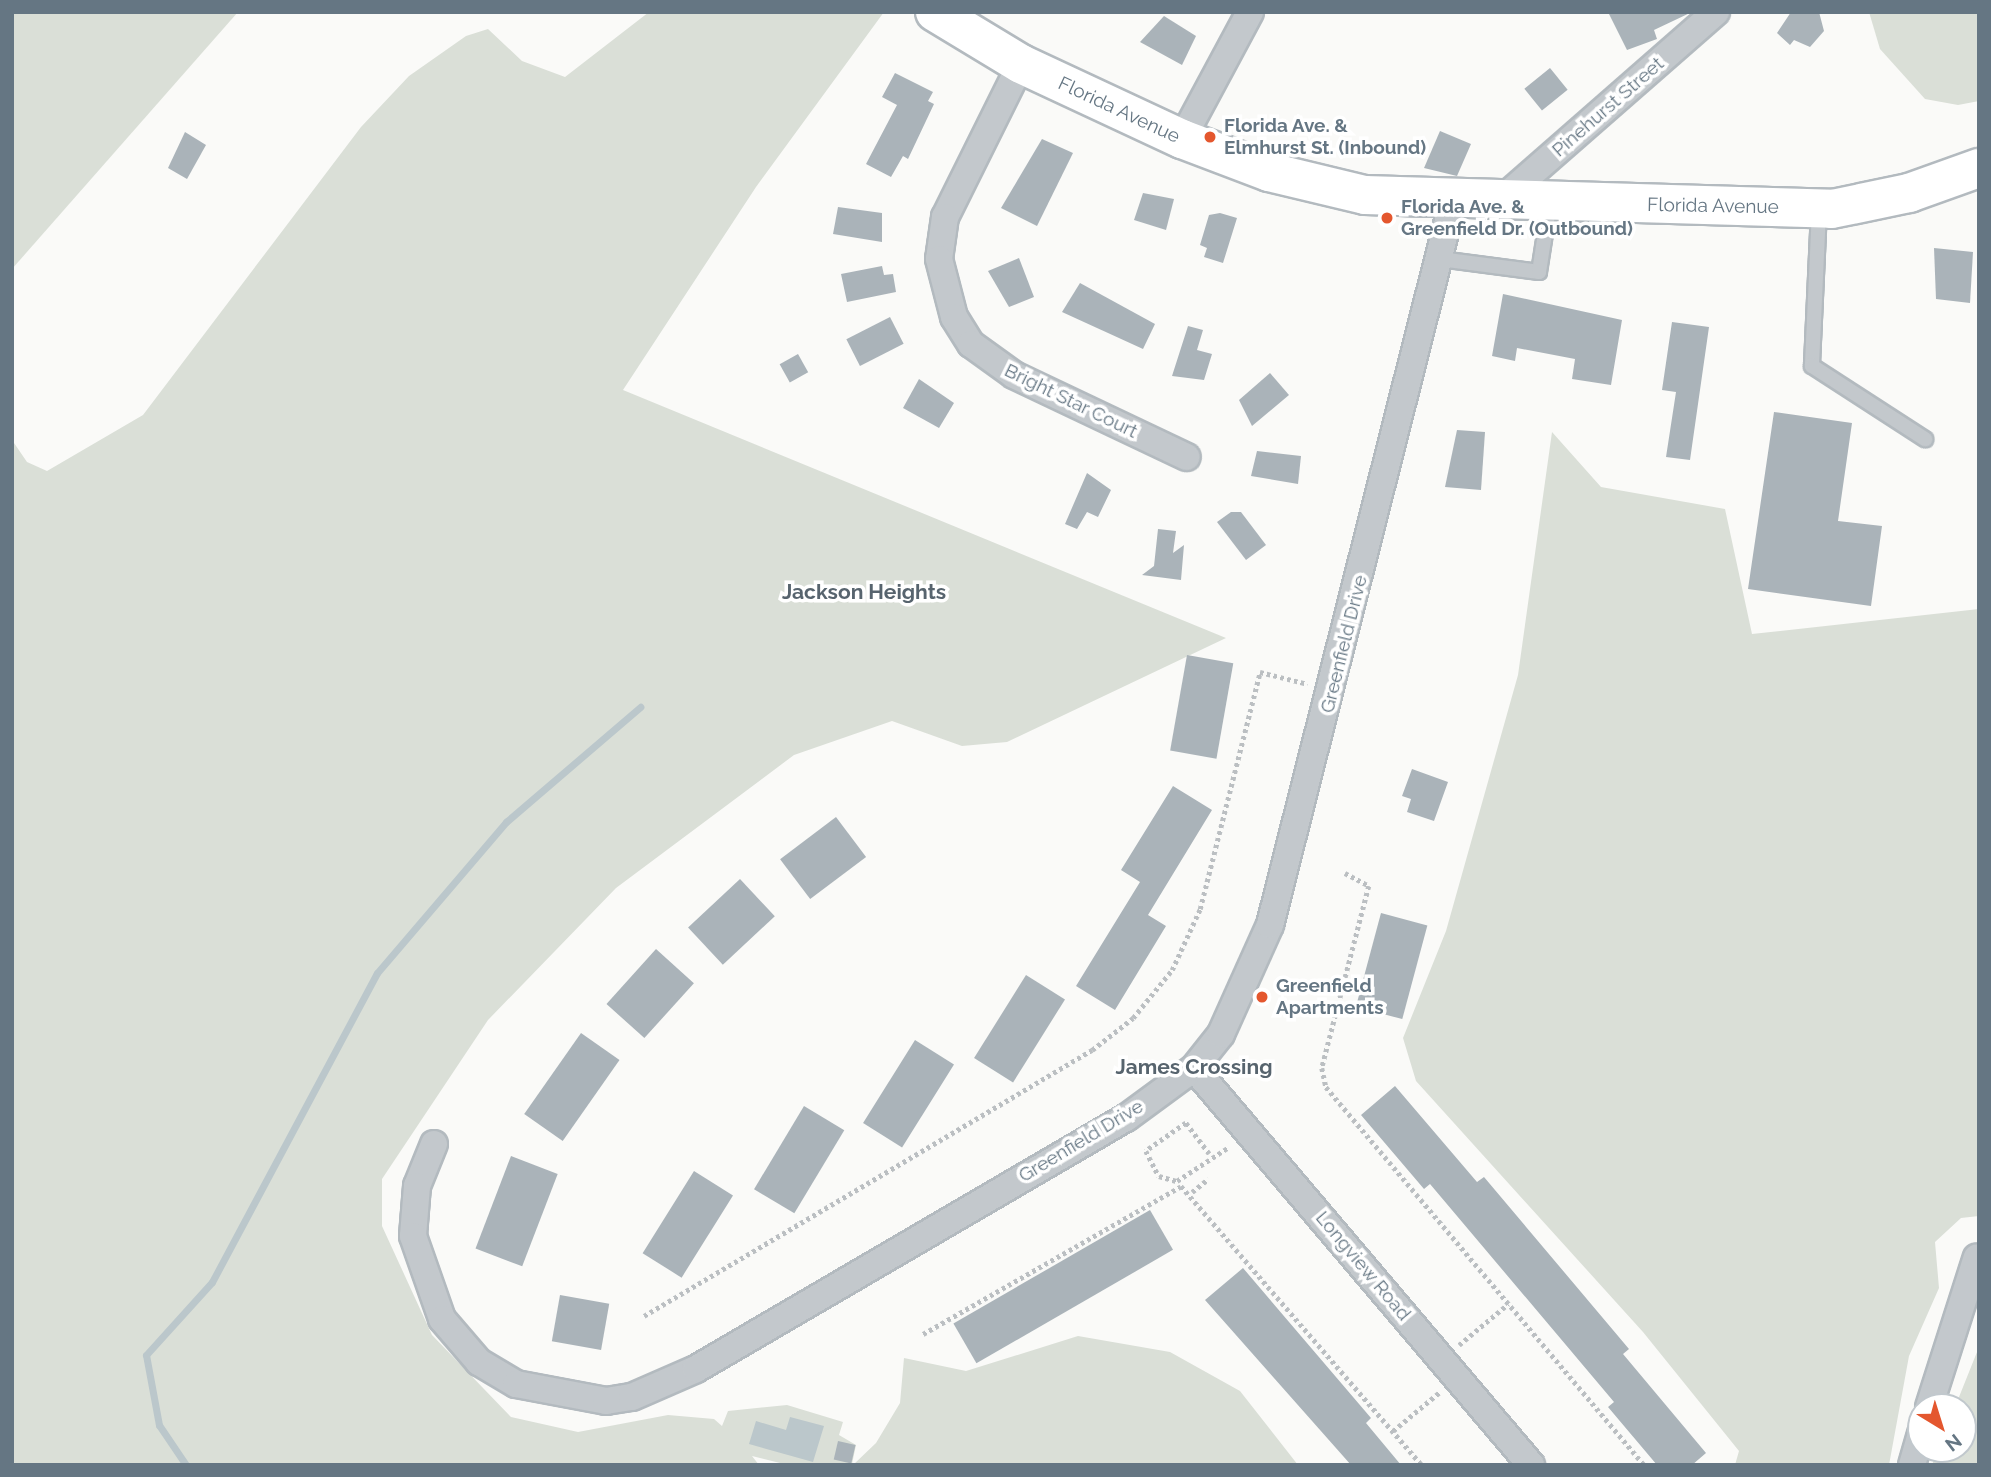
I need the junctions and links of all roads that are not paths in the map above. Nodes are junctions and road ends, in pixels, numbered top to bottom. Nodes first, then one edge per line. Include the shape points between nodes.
1 (935, 12) edge
2 (1250, 12) edge
3 (1716, 12) edge
4 (1021, 64) junction
5 (1182, 139) junction
6 (1979, 168) edge
7 (1453, 201) junction
8 (1500, 201) junction
9 (1550, 202) junction
10 (1819, 209) junction
11 (1440, 259) junction
12 (1925, 439) dead end
13 (1187, 457) dead end
14 (1194, 1068) junction
15 (434, 1144) dead end
16 (1977, 1257) dead end
17 (1933, 1393) edge
18 (1531, 1465) edge

1 - 4 main road, Florida Avenue
2 - 5 street
3 - 8 street, Pinehurst Street
4 - 5 main road, Florida Avenue
4 - 13 street, Bright Star Court via 945,217 939,259 954,317 971,344 1006,371
5 - 7 main road, Florida Avenue via 1269,173 1365,195
6 - 10 main road, Florida Avenue via 1909,193
7 - 8 main road, Florida Avenue
7 - 11 street, Greenfield Drive
8 - 9 main road, Florida Avenue
9 - 10 main road, Florida Avenue
9 - 11 lane via 1539,272
10 - 12 lane via 1812,366
11 - 14 street, Greenfield Drive via 1270,925 1221,1034
14 - 15 street, Greenfield Drive via 1126,1118 696,1369 632,1397 606,1401 516,1384 480,1362 442,1319 414,1236 417,1186
14 - 18 street, Longview Road
16 - 17 street

